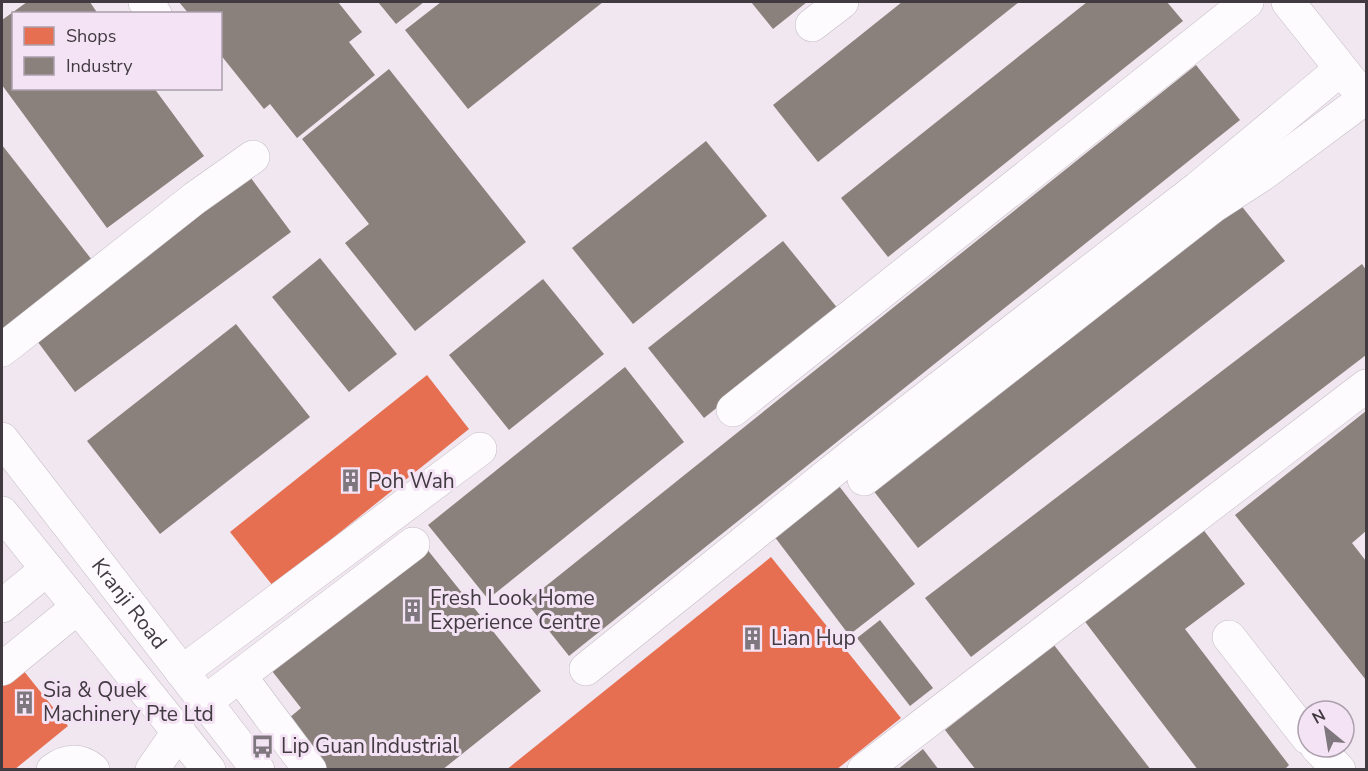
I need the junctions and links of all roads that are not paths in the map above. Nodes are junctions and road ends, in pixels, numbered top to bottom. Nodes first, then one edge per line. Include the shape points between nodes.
1 (842, 2) edge
2 (1247, 2) edge
3 (1288, 2) edge
4 (812, 25) dead end
5 (1359, 86) edge
6 (253, 157) dead end
7 (2, 350) edge
8 (1366, 386) edge
9 (733, 410) dead end
10 (2, 439) edge
11 (480, 449) dead end
12 (864, 479) dead end
13 (2, 513) edge
14 (413, 544) dead end
15 (47, 569) junction
16 (2, 606) edge
17 (78, 607) junction
18 (1229, 637) dead end
19 (2, 669) edge
20 (586, 669) dead end
21 (182, 672) junction
22 (240, 676) junction
23 (205, 702) junction
24 (1296, 723) edge
25 (179, 731) junction
26 (1328, 759) edge
27 (53, 770) edge
28 (93, 770) edge
29 (152, 770) edge
30 (209, 770) edge
31 (258, 770) edge
32 (310, 770) edge
33 (864, 770) edge
34 (1339, 770) edge

1 - 4 main road
2 - 9 main road
3 - 5 main road
5 - 12 main road via 1260,176 1212,207
5 - 20 main road via 1198,188 860,449
6 - 7 main road
8 - 33 main road
10 - 21 main road, Kranji Road
11 - 21 main road
13 - 15 main road, Kranji Road
14 - 22 main road
15 - 16 main road
15 - 17 main road, Kranji Road
17 - 19 main road
17 - 25 main road, Kranji Road
18 - 24 main road
21 - 23 main road, Kranji Road
22 - 23 main road
22 - 32 main road
23 - 31 main road, Kranji Road
25 - 29 main road
25 - 30 main road, Kranji Road
26 - 34 main road
27 - 28 main road via 69,761

